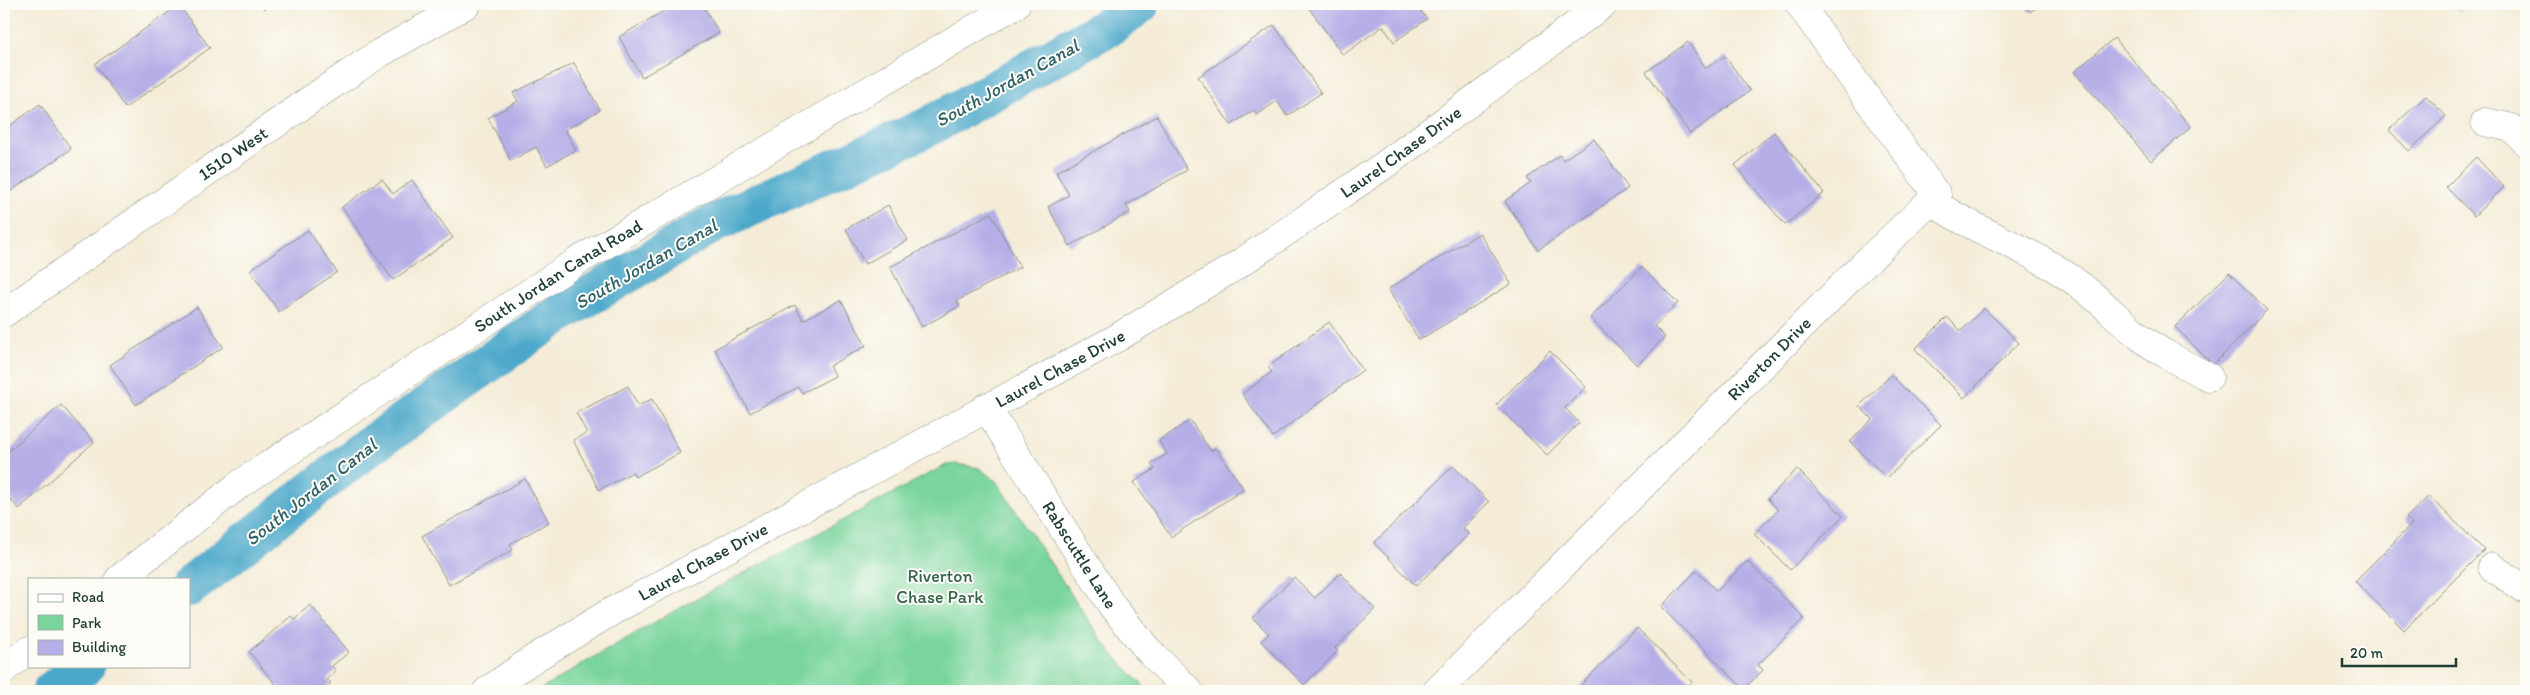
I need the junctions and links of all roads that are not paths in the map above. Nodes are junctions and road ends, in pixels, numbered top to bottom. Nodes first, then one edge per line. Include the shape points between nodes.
1 (466, 4) edge
2 (1016, 4) edge
3 (1604, 4) edge
4 (1799, 4) edge
5 (2485, 122) dead end
6 (2526, 142) edge
7 (1931, 201) junction
8 (4, 313) edge
9 (2209, 378) dead end
10 (986, 407) junction
11 (2492, 567) dead end
12 (120, 578) edge
13 (2526, 590) edge
14 (28, 651) edge
15 (4, 669) edge
16 (487, 691) edge
17 (1189, 691) edge
18 (1437, 691) edge

1 - 8 street, 1510 West via 380,53 323,91
2 - 12 street, South Jordan Canal Road via 576,262 240,484
3 - 10 street, Laurel Chase Drive via 1383,166 1236,266 1115,339
4 - 7 street via 1937,195
5 - 6 street via 2512,128
7 - 9 street via 1958,220 2020,247 2068,276 2168,357
7 - 18 street, Riverton Drive
10 - 16 street, Laurel Chase Drive via 614,610
10 - 17 street, Rabscuttle Lane via 1112,606 1148,650
11 - 13 street
14 - 15 street

